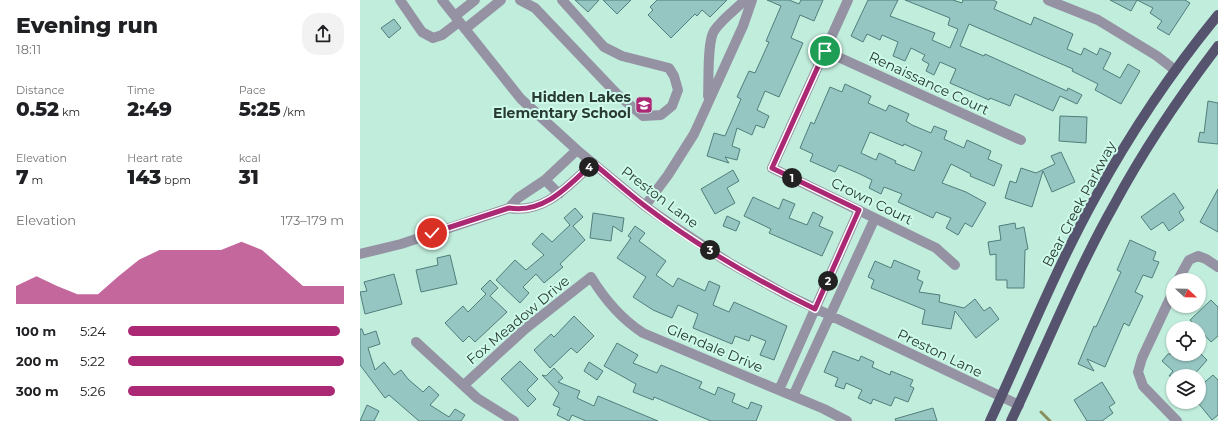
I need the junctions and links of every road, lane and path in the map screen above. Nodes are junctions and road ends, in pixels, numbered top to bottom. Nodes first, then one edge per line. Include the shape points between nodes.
1 (400, 0) edge
2 (442, 0) edge
3 (475, 0) edge
4 (501, 0) edge
5 (520, 0) edge
6 (562, 0) edge
7 (746, 0) edge
8 (752, 0) edge
9 (848, 0) edge
10 (1048, 0) edge
11 (1218, 15) edge
12 (459, 22) junction
13 (1218, 46) edge
14 (825, 51) junction
15 (1175, 70) junction
16 (707, 102) junction
17 (1021, 140) dead end
18 (577, 150) junction
19 (593, 163) junction
20 (546, 180) junction
21 (559, 194) junction
22 (645, 206) junction
23 (509, 208) junction
24 (859, 210) junction
25 (875, 218) junction
26 (840, 253) junction
27 (360, 254) edge
28 (856, 260) junction
29 (955, 265) dead end
30 (1218, 267) edge
31 (1182, 273) edge
32 (591, 277) joint
33 (1166, 307) edge
34 (815, 309) junction
35 (831, 316) junction
36 (416, 342) dead end
37 (795, 354) junction
38 (810, 360) junction
39 (464, 385) junction
40 (779, 390) junction
41 (793, 396) junction
42 (1001, 397) junction
43 (1019, 405) junction
44 (514, 421) edge
45 (847, 421) edge
46 (990, 421) edge
47 (1012, 421) edge
48 (1177, 421) edge

1 - 12 street via 422,32 433,38 442,35
2 - 12 street, Preston Lane
3 - 12 street
4 - 12 street
5 - 6 street via 535,8 617,94 643,116 661,115 672,106 678,90 669,68 622,56 604,46
7 - 16 street via 722,21 710,40
8 - 16 street via 743,26
9 - 14 street
10 - 15 street via 1098,20
11 - 15 main road, Bear Creek Parkway
12 - 18 street, Preston Lane via 521,99
13 - 43 main road via 1166,118 1113,206
14 - 17 street, Renaissance Court
14 - 24 street, Crown Court via 772,168
15 - 42 main road, Bear Creek Parkway via 1096,196
16 - 22 street via 694,134
18 - 19 street, Preston Lane
18 - 20 street
19 - 21 street
19 - 22 street, Preston Lane
20 - 21 street
20 - 23 street via 518,198
21 - 23 street via 539,206 520,210
22 - 34 street, Preston Lane via 728,262
23 - 27 street via 401,244
24 - 25 street, Crown Court
24 - 26 street
25 - 28 street
25 - 29 street, Crown Court via 936,248
26 - 28 street
26 - 34 street
28 - 35 street
30 - 31 street via 1206,258 1198,256 1189,260
32 - 39 street, Fox Meadow Drive via 525,329
32 - 40 street, Glendale Drive via 606,301 628,324 642,333
33 - 48 street via 1138,372 1143,386
34 - 35 street, Preston Lane
34 - 37 street
35 - 38 street
35 - 42 street, Preston Lane
36 - 39 street
37 - 38 street
37 - 40 street
38 - 41 street
39 - 44 street via 477,398
40 - 41 street, Glendale Drive
41 - 45 street, Glendale Drive
42 - 43 street, Preston Lane
42 - 46 main road, Bear Creek Parkway
43 - 47 main road

